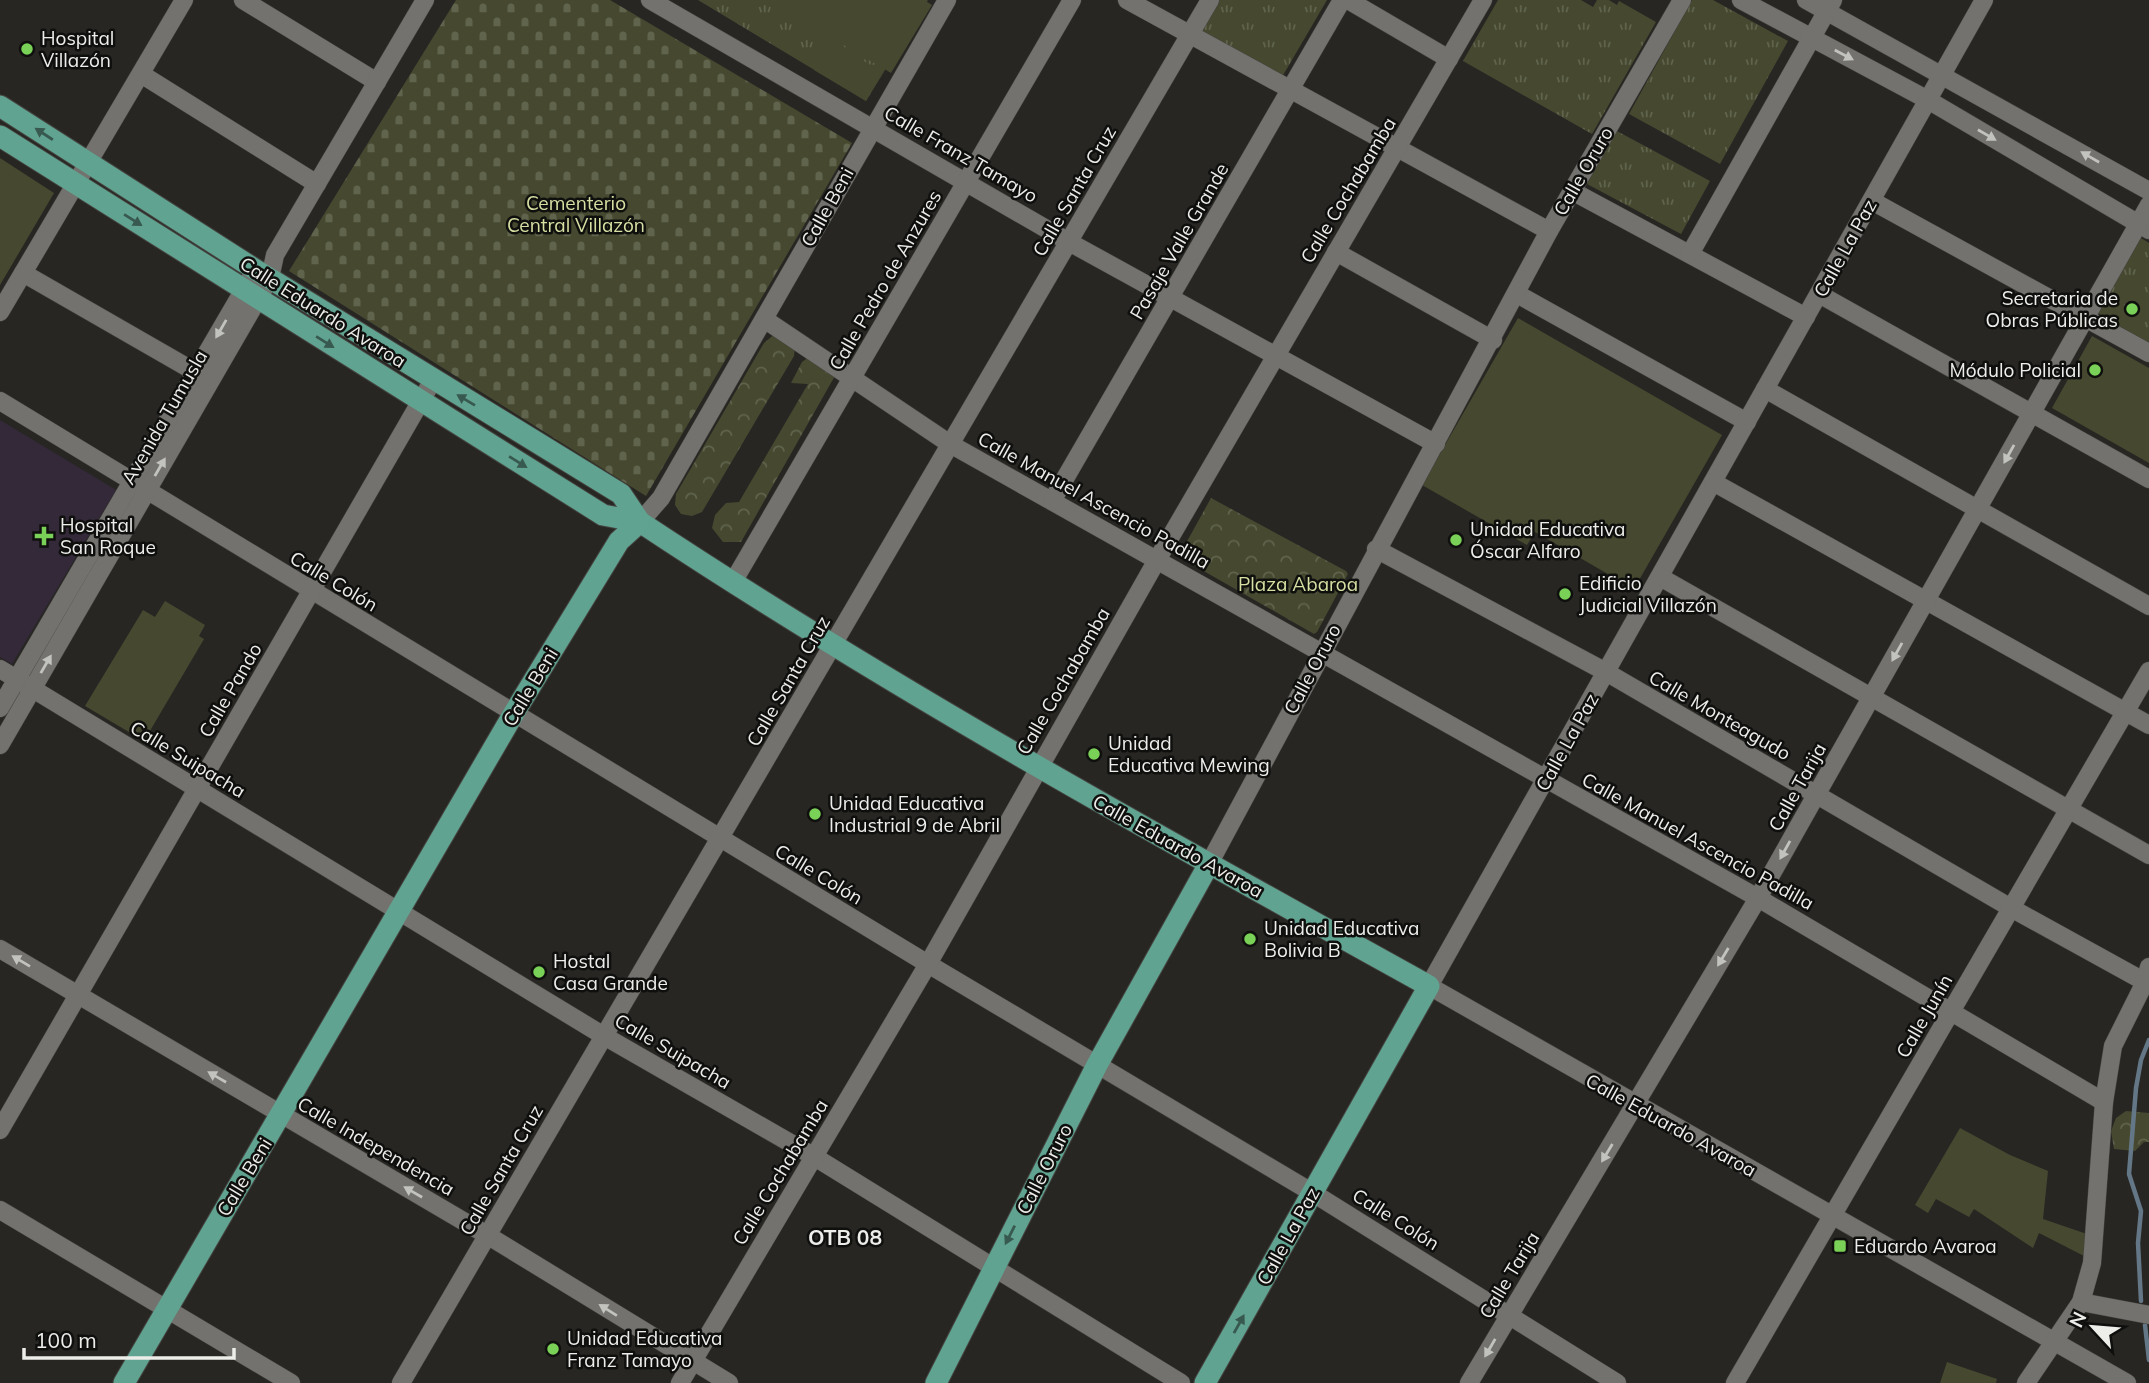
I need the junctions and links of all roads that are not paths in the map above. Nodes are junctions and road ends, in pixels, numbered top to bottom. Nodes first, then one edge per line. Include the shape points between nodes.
1 (184, 0) edge
2 (243, 0) edge
3 (425, 0) edge
4 (650, 0) edge
5 (947, 0) edge
6 (1072, 0) edge
7 (1127, 0) edge
8 (1210, 0) edge
9 (1342, 0) edge
10 (1348, 0) edge
11 (1483, 0) edge
12 (1682, 0) edge
13 (1741, 0) edge
14 (1806, 0) edge
15 (1984, 0) edge
16 (1830, 6) edge
17 (1190, 34) junction
18 (1812, 38) junction
19 (1449, 59) junction
20 (141, 74) junction
21 (1943, 74) junction
22 (377, 82) junction
23 (1290, 90) junction
24 (1928, 100) junction
25 (0, 106) edge
26 (873, 126) junction
27 (0, 136) edge
28 (1396, 149) junction
29 (88, 162) junction
30 (967, 181) junction
31 (75, 184) junction
32 (317, 184) junction
33 (1572, 191) junction
34 (2149, 191) edge
35 (1872, 201) junction
36 (2149, 205) edge
37 (2144, 227) edge
38 (1549, 232) junction
39 (1069, 242) junction
40 (1336, 252) junction
41 (1690, 254) junction
42 (23, 273) junction
43 (262, 274) junction
44 (1517, 294) junction
45 (1819, 294) junction
46 (250, 295) junction
47 (1171, 299) junction
48 (0, 312) edge
49 (1806, 317) junction
50 (2086, 317) junction
51 (764, 319) junction
52 (1493, 340) junction
53 (2149, 353) edge
54 (1273, 357) junction
55 (203, 376) junction
56 (852, 378) junction
57 (433, 380) junction
58 (1765, 389) junction
59 (0, 401) edge
60 (421, 401) junction
61 (2032, 412) junction
62 (1747, 422) junction
63 (950, 444) junction
64 (1436, 444) junction
65 (2149, 479) edge
66 (1713, 482) junction
67 (139, 487) junction
68 (1052, 502) junction
69 (1978, 508) junction
70 (640, 522) junction
71 (1376, 549) junction
72 (1157, 559) junction
73 (1660, 577) junction
74 (733, 582) junction
75 (311, 591) junction
76 (1926, 600) junction
77 (2149, 606) edge
78 (832, 646) junction
79 (1321, 652) junction
80 (0, 669) edge
81 (2149, 671) edge
82 (1606, 672) junction
83 (25, 684) junction
84 (1871, 697) junction
85 (0, 708) edge
86 (2125, 712) junction
87 (514, 713) junction
88 (2149, 725) edge
89 (0, 745) edge
90 (1039, 767) junction
91 (1545, 780) junction
92 (197, 789) junction
93 (1816, 796) junction
94 (2068, 809) junction
95 (720, 838) junction
96 (2149, 855) edge
97 (1209, 864) junction
98 (1758, 898) junction
99 (2011, 908) junction
100 (398, 912) junction
101 (0, 949) edge
102 (928, 964) junction
103 (2148, 978) edge
104 (1429, 986) junction
105 (78, 996) junction
106 (1952, 1010) junction
107 (604, 1036) junction
108 (1097, 1065) junction
109 (2104, 1102) junction
110 (1635, 1106) junction
111 (281, 1115) junction
112 (0, 1130) edge
113 (813, 1156) junction
114 (1313, 1193) junction
115 (0, 1210) edge
116 (1833, 1214) junction
117 (487, 1236) junction
118 (993, 1266) junction
119 (2081, 1302) junction
120 (166, 1309) junction
121 (1510, 1315) junction
122 (2149, 1315) edge
123 (2054, 1340) junction
124 (692, 1362) junction
125 (124, 1383) edge
126 (290, 1383) edge
127 (401, 1383) edge
128 (680, 1383) edge
129 (729, 1383) edge
130 (936, 1383) edge
131 (1181, 1383) edge
132 (1205, 1383) edge
133 (1469, 1383) edge
134 (1617, 1383) edge
135 (1735, 1383) edge
136 (2026, 1383) edge
137 (2127, 1383) edge

1 - 20 street
2 - 22 street
3 - 22 street, Avenida Tumusla
4 - 26 street, Calle Franz Tamayo
5 - 26 street, Calle Beni
6 - 30 street, Calle Pedro de Anzures
7 - 17 street
8 - 17 street, Calle Santa Cruz
9 - 23 street, Pasaje Valle Grande
10 - 19 street
11 - 19 street, Calle Cochabamba
12 - 33 street, Calle Oruro
13 - 18 street
14 - 16 street
15 - 21 street
16 - 18 street
16 - 21 street
17 - 23 street
17 - 39 street, Calle Santa Cruz
18 -> 24 street
18 - 41 street
19 - 28 street, Calle Cochabamba
20 - 29 street
20 - 32 street
21 - 24 street, Calle La Paz
34 -> 21 street
22 - 32 street, Avenida Tumusla
23 - 28 street
23 - 47 street, Pasaje Valle Grande
24 - 35 street, Calle La Paz
24 -> 37 street
29 -> 25 main road, Calle Eduardo Avaroa
26 - 30 street, Calle Franz Tamayo
26 - 51 street, Calle Beni
27 - 31 main road, Calle Eduardo Avaroa
28 - 38 street
28 - 40 street, Calle Cochabamba
29 - 31 street
29 - 43 main road, Calle Eduardo Avaroa
30 - 39 street, Calle Franz Tamayo
30 - 56 street, Calle Pedro de Anzures
31 - 42 street
31 -> 46 main road, Calle Eduardo Avaroa
32 - 43 street, Avenida Tumusla
33 - 38 street, Calle Oruro
33 - 41 street
35 - 45 street, Calle La Paz
35 - 50 street
36 - 37 street, Calle Tarija
37 - 50 street, Calle Tarija
38 - 44 street, Calle Oruro
39 - 47 street, Calle Franz Tamayo
39 - 63 street, Calle Santa Cruz
40 - 52 street
40 - 54 street, Calle Cochabamba
41 - 49 street
42 - 48 street
42 - 55 street
43 - 46 street, Avenida Tumusla
43 - 57 main road, Calle Eduardo Avaroa
44 - 52 street, Calle Oruro
44 - 62 street
45 - 49 street, Calle La Paz
45 - 61 street
46 - 55 street, Avenida Tumusla
46 -> 60 main road, Calle Eduardo Avaroa
47 - 54 street, Calle Franz Tamayo
47 - 68 street, Pasaje Valle Grande
49 - 58 street, Calle La Paz
50 - 53 street
50 - 61 street, Calle Tarija
51 - 56 street, Calle Manuel Ascencio Padilla
51 - 70 street, Calle Beni via 661,498
52 - 64 street, Calle Oruro
54 - 64 street, Calle Franz Tamayo
54 - 72 street, Calle Cochabamba
55 - 67 street, Avenida Tumusla
56 - 63 street, Calle Manuel Ascencio Padilla
56 - 74 street, Calle Pedro de Anzures
57 - 60 street, Calle Pando
70 -> 57 main road, Calle Eduardo Avaroa via 621,494
58 - 62 street, Calle La Paz
58 - 69 street
59 - 67 street, Calle Colón
60 -> 70 main road, Calle Eduardo Avaroa via 603,515
60 - 75 street, Calle Pando
61 - 65 street
61 -> 69 street, Calle Tarija
62 - 66 street, Calle La Paz
63 - 68 street, Calle Manuel Ascencio Padilla
63 - 78 street, Calle Santa Cruz
64 - 71 street, Calle Oruro
66 - 73 street, Calle La Paz
66 - 76 street
67 - 75 street, Calle Colón
67 - 83 street, Avenida Tumusla
68 - 72 street, Calle Manuel Ascencio Padilla
69 - 76 street, Calle Tarija
69 - 77 street
70 - 74 main road, Calle Eduardo Avaroa
70 - 87 main road, Calle Beni via 620,541
71 - 79 street, Calle Oruro
71 - 82 street, Calle Monteagudo
72 - 79 street, Calle Manuel Ascencio Padilla
72 - 90 street, Calle Cochabamba
73 - 82 street, Calle La Paz
73 - 84 street
74 - 78 main road, Calle Eduardo Avaroa
75 - 87 street, Calle Colón
75 - 92 street, Calle Pando
76 -> 84 street, Calle Tarija
76 - 86 street
78 - 90 main road, Calle Eduardo Avaroa
78 - 95 street, Calle Santa Cruz
79 - 91 street, Calle Manuel Ascencio Padilla
79 - 97 street, Calle Oruro
80 - 83 street, Calle Suipacha
81 - 86 street, Calle Junín
82 - 91 street, Calle La Paz
82 - 93 street, Calle Monteagudo
83 - 85 street, Avenida Tumusla
83 - 89 street, Avenida Tumusla
83 - 92 street, Calle Suipacha
84 - 93 street, Calle Tarija
84 - 94 street
86 - 88 street
86 - 94 street, Calle Junín
87 - 95 street, Calle Colón
87 - 100 main road, Calle Beni
90 - 97 main road, Calle Eduardo Avaroa
90 - 102 street, Calle Cochabamba
91 - 98 street, Calle Manuel Ascencio Padilla
91 - 104 street, Calle La Paz
92 - 100 street, Calle Suipacha
92 - 105 street, Calle Pando
93 -> 98 street, Calle Tarija
93 - 99 street, Calle Monteagudo
94 - 96 street
94 - 99 street, Calle Junín
95 - 102 street, Calle Colón
95 - 107 street, Calle Santa Cruz
97 - 104 main road, Calle Eduardo Avaroa
97 - 108 main road, Calle Oruro
98 - 106 street, Calle Manuel Ascencio Padilla
98 -> 110 street, Calle Tarija
99 - 103 street, Calle Monteagudo
99 - 106 street, Calle Junín
100 - 107 street, Calle Suipacha
100 - 111 main road, Calle Beni
105 -> 101 street, Calle Independencia
102 - 108 street, Calle Colón
102 - 113 street, Calle Cochabamba
103 - 109 street via 2113,1046
104 - 110 street, Calle Eduardo Avaroa
104 - 114 main road, Calle La Paz
111 -> 105 street, Calle Independencia
105 - 112 street, Calle Pando
106 - 109 street, Calle Manuel Ascencio Padilla
106 - 116 street, Calle Junín
107 - 113 street, Calle Suipacha
107 - 117 street, Calle Santa Cruz
108 - 114 street, Calle Colón
108 -> 118 main road, Calle Oruro
109 - 119 street via 2092,1263
110 - 116 street, Calle Eduardo Avaroa
110 -> 121 street, Calle Tarija
117 -> 111 street, Calle Independencia
111 - 120 main road, Calle Beni
113 - 118 street, Calle Suipacha
113 - 124 street, Calle Cochabamba
114 - 121 street, Calle Colón
132 -> 114 main road, Calle La Paz
115 - 120 street
116 - 123 street, Calle Eduardo Avaroa
116 - 135 street, Calle Junín
124 -> 117 street, Calle Independencia
117 - 127 street, Calle Santa Cruz
118 - 130 main road, Calle Oruro
118 - 131 street, Calle Suipacha
119 - 122 street
119 - 123 street
120 - 125 main road, Calle Beni
120 - 126 street
121 -> 133 street, Calle Tarija
121 - 134 street, Calle Colón
123 - 136 street
123 - 137 street, Calle Eduardo Avaroa
124 - 128 street, Calle Cochabamba
124 - 129 street, Calle Independencia

